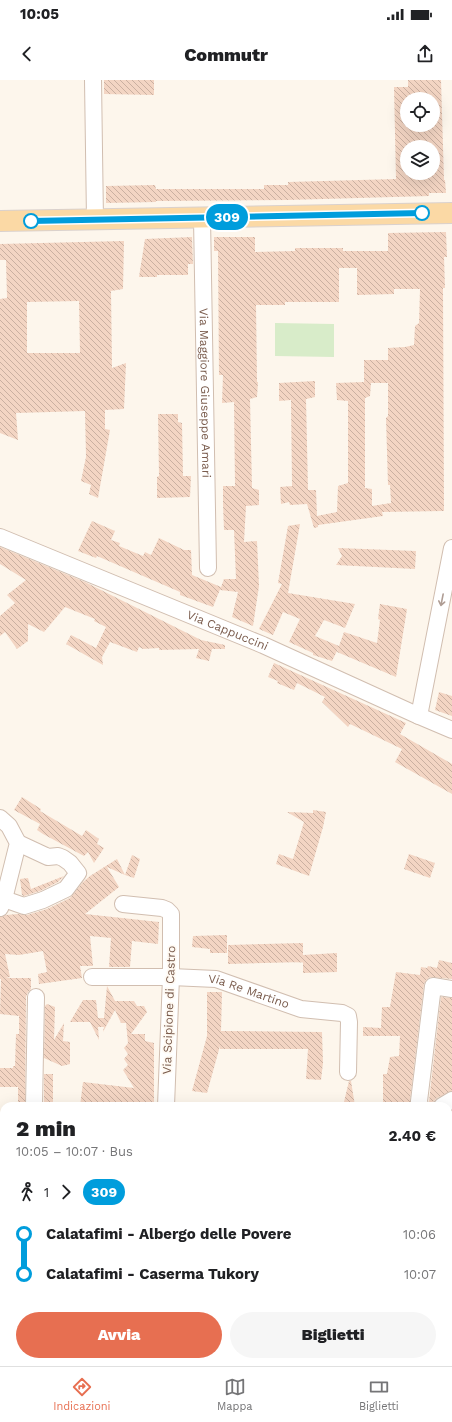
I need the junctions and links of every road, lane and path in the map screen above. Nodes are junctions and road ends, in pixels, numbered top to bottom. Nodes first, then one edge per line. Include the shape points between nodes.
1 (93, 80) edge
2 (452, 213) edge
3 (202, 218) junction
4 (94, 220) junction
5 (0, 221) edge
6 (0, 537) edge
7 (452, 548) edge
8 (208, 568) dead end
9 (419, 716) junction
10 (452, 730) edge
11 (0, 818) edge
12 (18, 843) junction
13 (2, 904) edge
14 (123, 904) dead end
15 (92, 977) dead end
16 (171, 977) junction
17 (452, 989) edge
18 (36, 997) dead end
19 (348, 1072) dead end
20 (34, 1102) edge
21 (166, 1102) edge
22 (419, 1102) edge

1 - 4 street
2 - 3 main road
3 - 4 main road
3 - 8 street, Via Maggiore Giuseppe Amari
4 - 5 main road
6 - 9 street, Via Cappuccini via 263,645
7 -> 9 street
9 - 10 street, Via Cappuccini
11 - 12 street
12 - 13 street
12 - 13 street via 48,857 63,858 78,872 66,889 43,900 24,906
14 - 16 street, Via Scipione di Castro via 162,908 171,914
15 - 16 street, Via Re Martino
16 - 19 street, Via Re Martino via 216,979 300,1009 342,1013 348,1016
16 - 21 street, Via Scipione di Castro
17 - 22 street via 433,986
18 - 20 street

